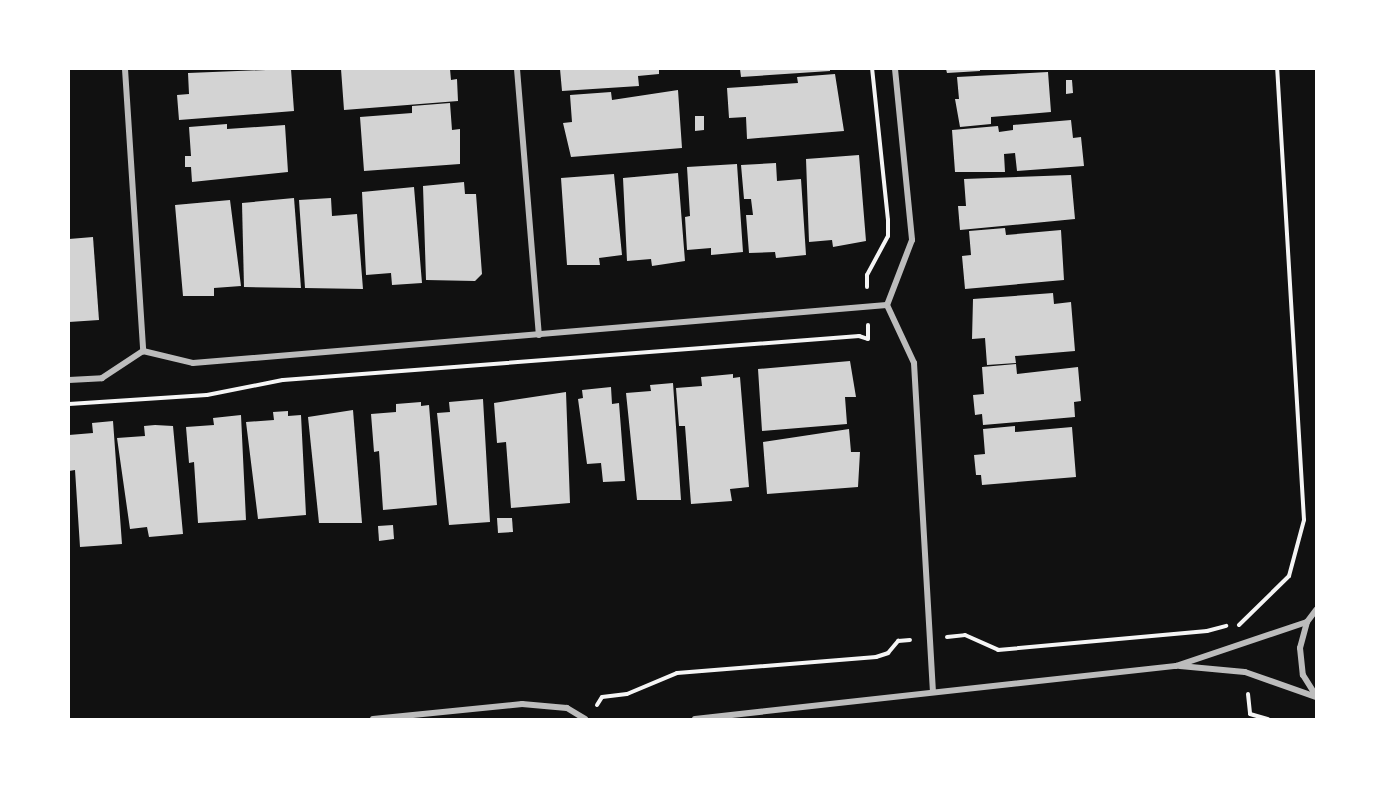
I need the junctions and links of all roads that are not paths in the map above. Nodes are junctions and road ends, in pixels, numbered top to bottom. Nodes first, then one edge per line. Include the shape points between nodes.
1 (125, 69) edge
2 (516, 69) edge
3 (895, 69) edge
4 (887, 305) junction
5 (539, 335) junction
6 (142, 351) junction
7 (69, 380) edge
8 (1316, 610) edge
9 (1307, 622) junction
10 (1176, 666) junction
11 (933, 691) junction
12 (1316, 697) edge
13 (373, 719) edge
14 (585, 719) edge
15 (694, 719) edge

1 - 6 street
2 - 5 street
3 - 4 street via 912,240
4 - 5 street
4 - 11 street via 914,363
5 - 6 street via 193,363
6 - 7 street via 102,378
8 - 9 street
9 - 10 street
9 - 12 street via 1300,662
10 - 11 street
10 - 12 street via 1245,672
11 - 15 street
13 - 14 street via 522,704 567,708

